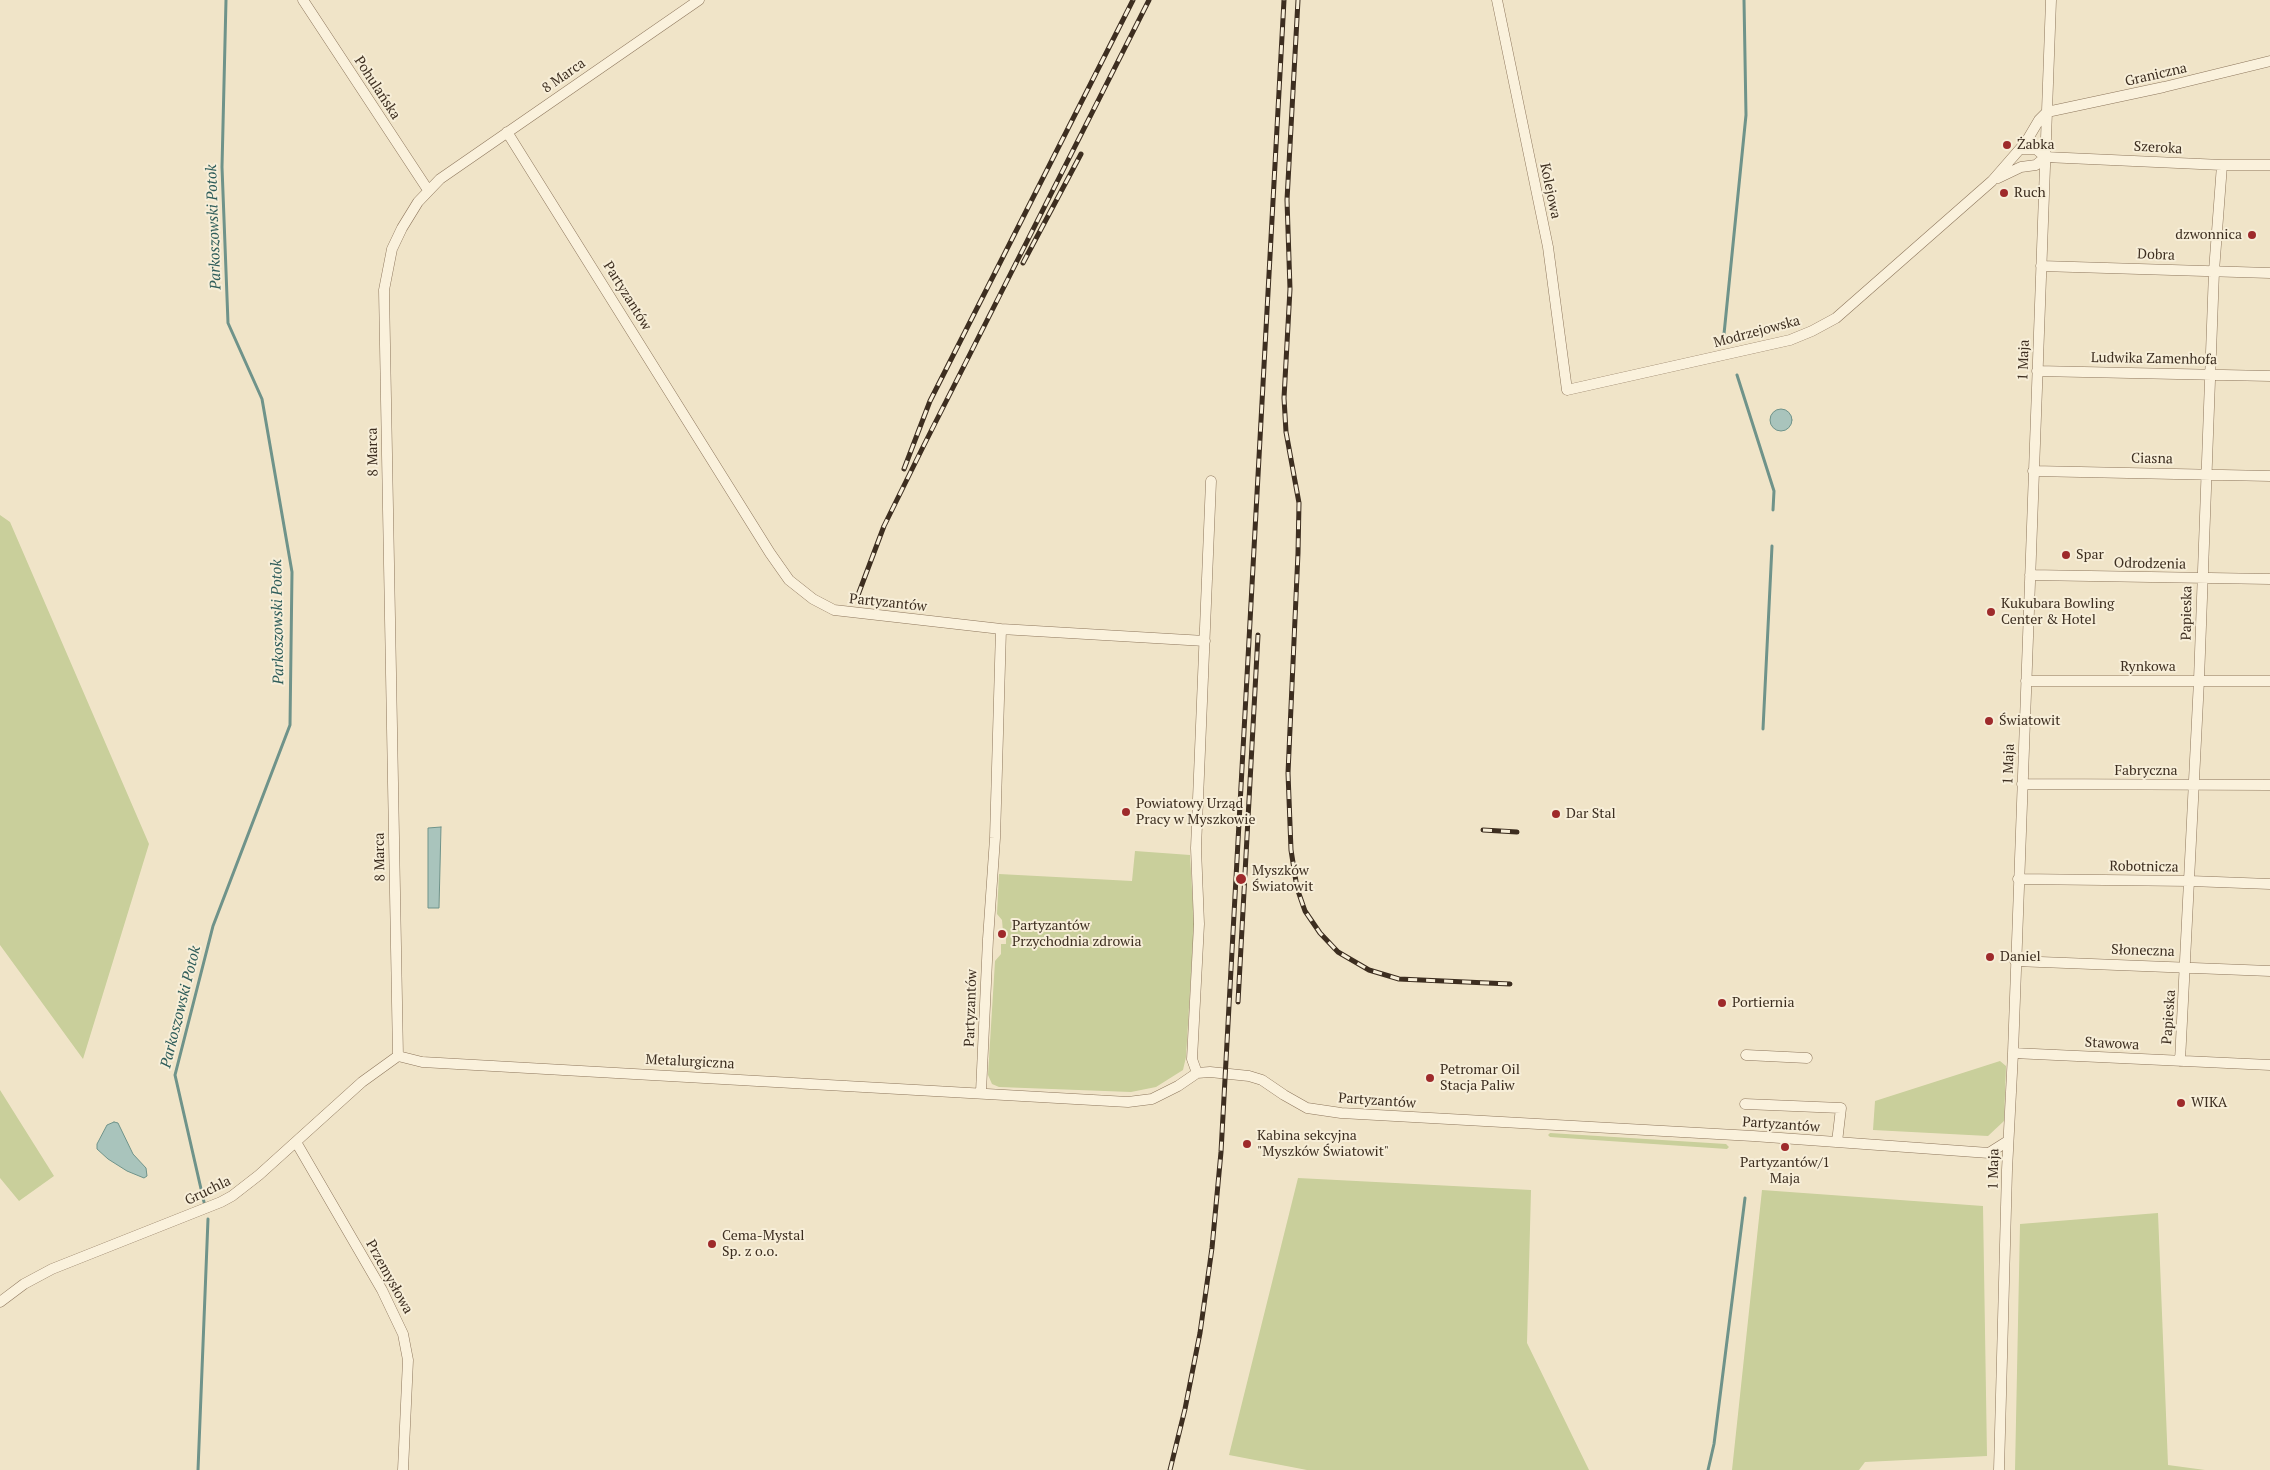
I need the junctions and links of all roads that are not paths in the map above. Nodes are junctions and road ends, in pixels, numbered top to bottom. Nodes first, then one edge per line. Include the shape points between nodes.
1 (303, 0) edge
2 (699, 0) edge
3 (1498, 0) edge
4 (2051, 0) edge
5 (2270, 61) edge
6 (2047, 112) junction
7 (507, 132) junction
8 (2020, 149) junction
9 (2045, 157) junction
10 (2222, 165) junction
11 (2270, 165) edge
12 (1992, 181) junction
13 (428, 190) junction
14 (2041, 266) junction
15 (2214, 271) junction
16 (2270, 273) edge
17 (2037, 371) junction
18 (2211, 374) junction
19 (2270, 376) edge
20 (1566, 390) joint
21 (2033, 471) junction
22 (2208, 473) junction
23 (2270, 476) edge
24 (1211, 481) dead end
25 (2030, 575) junction
26 (2202, 579) junction
27 (2270, 579) edge
28 (1001, 629) junction
29 (1205, 641) junction
30 (2199, 680) junction
31 (2270, 681) edge
32 (2026, 682) junction
33 (2022, 784) junction
34 (2194, 785) junction
35 (2270, 785) edge
36 (2018, 879) junction
37 (2190, 881) junction
38 (2270, 884) edge
39 (2015, 961) junction
40 (2186, 966) junction
41 (2270, 971) edge
42 (2013, 1053) junction
43 (1746, 1055) dead end
44 (398, 1056) junction
45 (1807, 1058) dead end
46 (2180, 1061) junction
47 (2270, 1065) edge
48 (1197, 1073) junction
49 (981, 1092) junction
50 (1744, 1104) dead end
51 (2008, 1141) junction
52 (296, 1142) junction
53 (1837, 1142) junction
54 (0, 1302) edge
55 (403, 1470) edge
56 (1999, 1470) edge

1 - 13 street, Pohulańska
2 - 7 street, 8 Marca
3 - 20 street, Kolejowa via 1548,247
4 - 6 street, 1 Maja
5 - 6 street, Graniczna via 2164,88
6 - 8 street, Modrzejowska
6 - 9 street, 1 Maja
7 - 13 street, 8 Marca
7 - 28 street, Partyzantów via 789,580 812,599 834,610
8 - 9 street via 2032,148
8 - 12 street, Modrzejowska
9 - 10 street, Szeroka
9 - 12 street, Modrzejowska via 2036,165 2021,167
9 - 14 street, 1 Maja
10 - 11 street, Szeroka
10 - 15 street, Papieska
12 - 20 street, Modrzejowska via 1836,318 1812,331 1781,342
13 - 44 street, 8 Marca via 397,238 384,290
14 - 15 street, Dobra
14 - 17 street, 1 Maja
15 - 16 street, Dobra
15 - 18 street, Papieska
17 - 18 street, Ludwika Zamenhofa
17 - 21 street, 1 Maja
18 - 19 street, Ludwika Zamenhofa
18 - 22 street, Papieska
21 - 22 street, Ciasna
21 - 25 street, 1 Maja
22 - 23 street, Ciasna
22 - 26 street, Papieska
24 - 29 street
25 - 26 street, Odrodzenia
25 - 32 street, 1 Maja
26 - 27 street, Odrodzenia
26 - 30 street, Papieska
28 - 29 street
28 - 49 street, Partyzantów via 995,838
29 - 48 street via 1196,848 1199,924 1192,1059
30 - 31 street, Rynkowa
30 - 32 street, Rynkowa
30 - 34 street, Papieska
32 - 33 street, 1 Maja
33 - 34 street, Fabryczna
33 - 36 street, 1 Maja
34 - 35 street, Fabryczna
34 - 37 street, Papieska
36 - 37 street, Robotnicza
36 - 39 street, 1 Maja
37 - 38 street, Robotnicza
37 - 40 street, Papieska
39 - 40 street, Słoneczna
39 - 42 street, 1 Maja
40 - 41 street, Słoneczna
40 - 46 street, Papieska
42 - 46 street, Stawowa
42 - 51 street, 1 Maja
43 - 45 street
44 - 49 street, Metalurgiczna via 422,1062
44 - 52 street, Gruchla via 362,1082
46 - 47 street, Stawowa
48 - 49 street via 1152,1099 1128,1102
48 - 53 street, Partyzantów via 1249,1076 1262,1080 1307,1108 1341,1113
50 - 53 street via 1841,1108
51 - 53 street, Partyzantów via 1989,1153
51 - 56 street, 1 Maja
52 - 54 street, Gruchla via 245,1187 222,1202 52,1269
52 - 55 street, Przemysłowa via 382,1290 403,1334 408,1360

